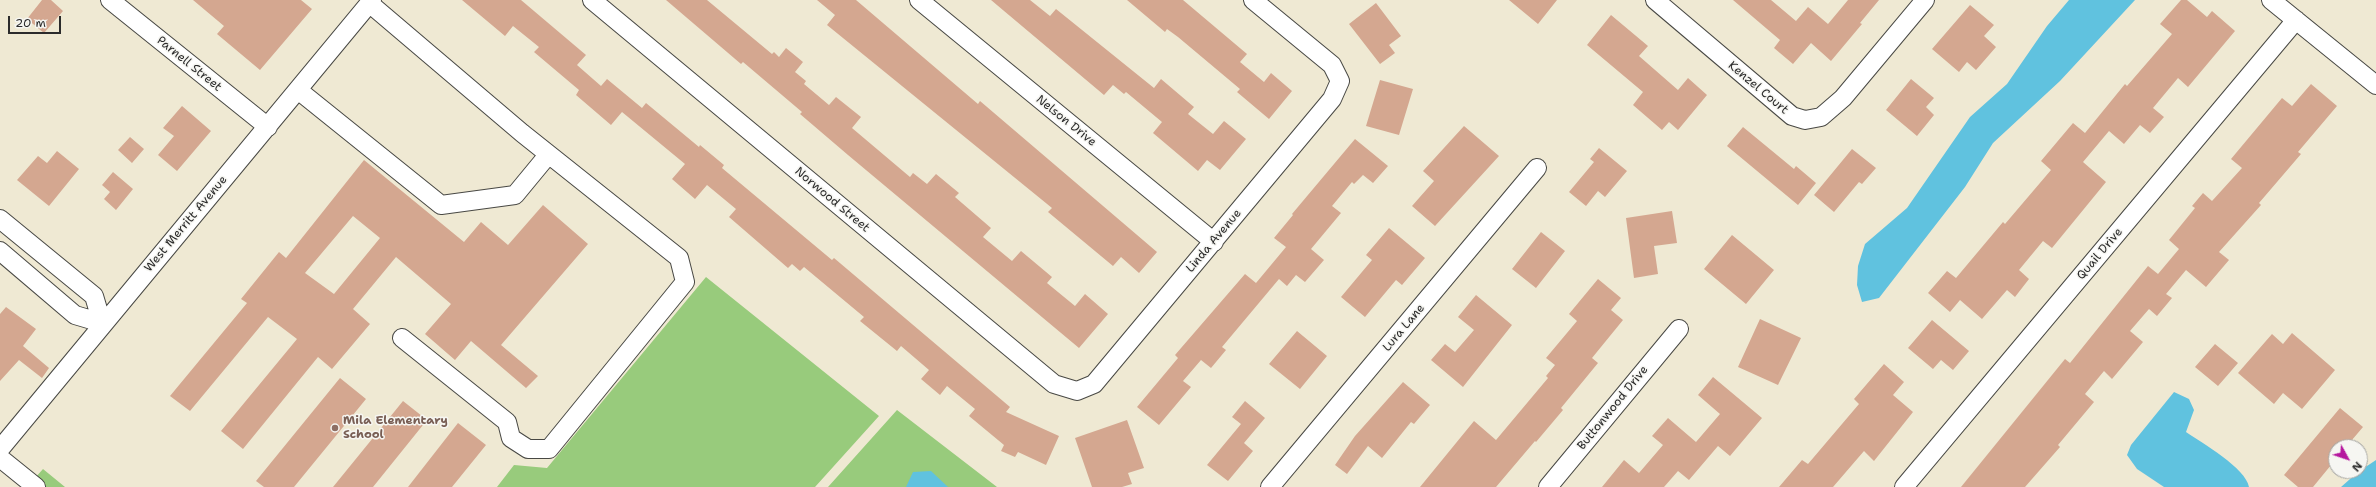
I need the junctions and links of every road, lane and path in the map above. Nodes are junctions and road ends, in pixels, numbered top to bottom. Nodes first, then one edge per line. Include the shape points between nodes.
1 (110, 0) edge
2 (592, 0) edge
3 (919, 0) edge
4 (1253, 0) edge
5 (1655, 0) edge
6 (1925, 0) edge
7 (2271, 0) edge
8 (370, 2) edge
9 (2296, 20) junction
10 (2376, 85) edge
11 (298, 90) junction
12 (268, 127) junction
13 (548, 155) junction
14 (1537, 168) dead end
15 (0, 219) edge
16 (1214, 242) junction
17 (0, 251) edge
18 (102, 323) junction
19 (1679, 329) dead end
20 (402, 338) dead end
21 (1077, 391) joint
22 (0, 449) edge
23 (0, 458) edge
24 (36, 487) edge
25 (1270, 487) edge
26 (1548, 487) edge
27 (1904, 487) edge

1 - 12 street, Parnell Street
2 - 21 street, Norwood Street via 1054,384
3 - 16 street, Nelson Drive
4 - 16 street, Linda Avenue via 1332,65 1340,81 1332,100
5 - 6 street, Kenzel Court via 1792,116 1805,120 1821,117 1843,98
7 - 9 street
8 - 11 street, West Merritt Avenue
8 - 13 street
9 - 10 street
9 - 27 street, Quail Drive
11 - 12 street, West Merritt Avenue
11 - 13 street via 441,205 514,196
12 - 18 street, West Merritt Avenue
13 - 20 street via 679,258 685,282 549,449 528,448 511,438 507,422
14 - 25 street, Lura Lane
15 - 18 street via 94,296
16 - 21 street, Linda Avenue via 1094,384
17 - 18 street via 75,315
18 - 22 street, West Merritt Avenue
19 - 26 street, Buttonwood Drive
23 - 24 street

